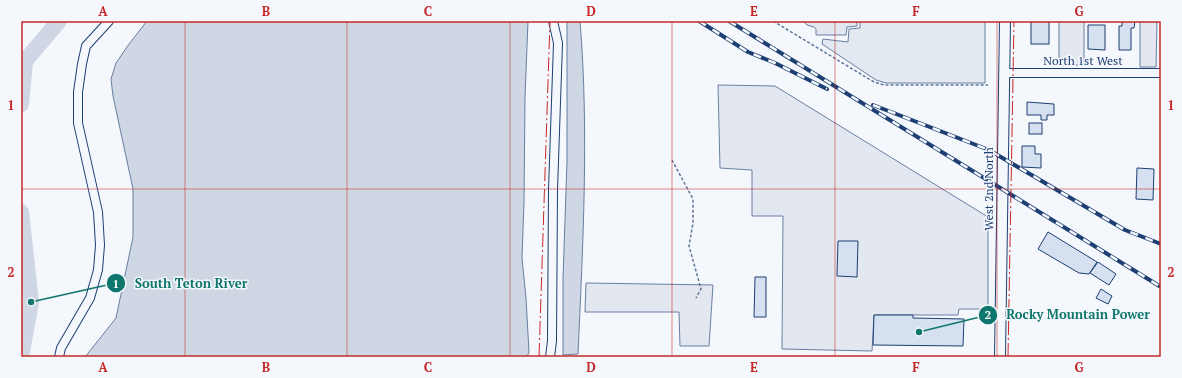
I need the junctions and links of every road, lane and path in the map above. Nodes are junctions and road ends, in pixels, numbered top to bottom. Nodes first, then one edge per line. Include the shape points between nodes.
1 (109, 21) edge
2 (552, 21) edge
3 (773, 21) edge
4 (1005, 21) edge
5 (1004, 73) junction
6 (1161, 73) edge
7 (988, 85) dead end
8 (672, 160) dead end
9 (696, 298) dead end
10 (59, 357) edge
11 (550, 357) edge
12 (1000, 357) edge

1 - 10 street via 86,46 78,92 78,122 98,212 98,270 90,298 61,348
2 - 11 street via 558,43
3 - 7 path via 874,82 884,85
4 - 5 street, West 2nd North
5 - 6 street, North 1st West
5 - 12 street, West 2nd North
8 - 9 path via 693,199 689,246 701,289

